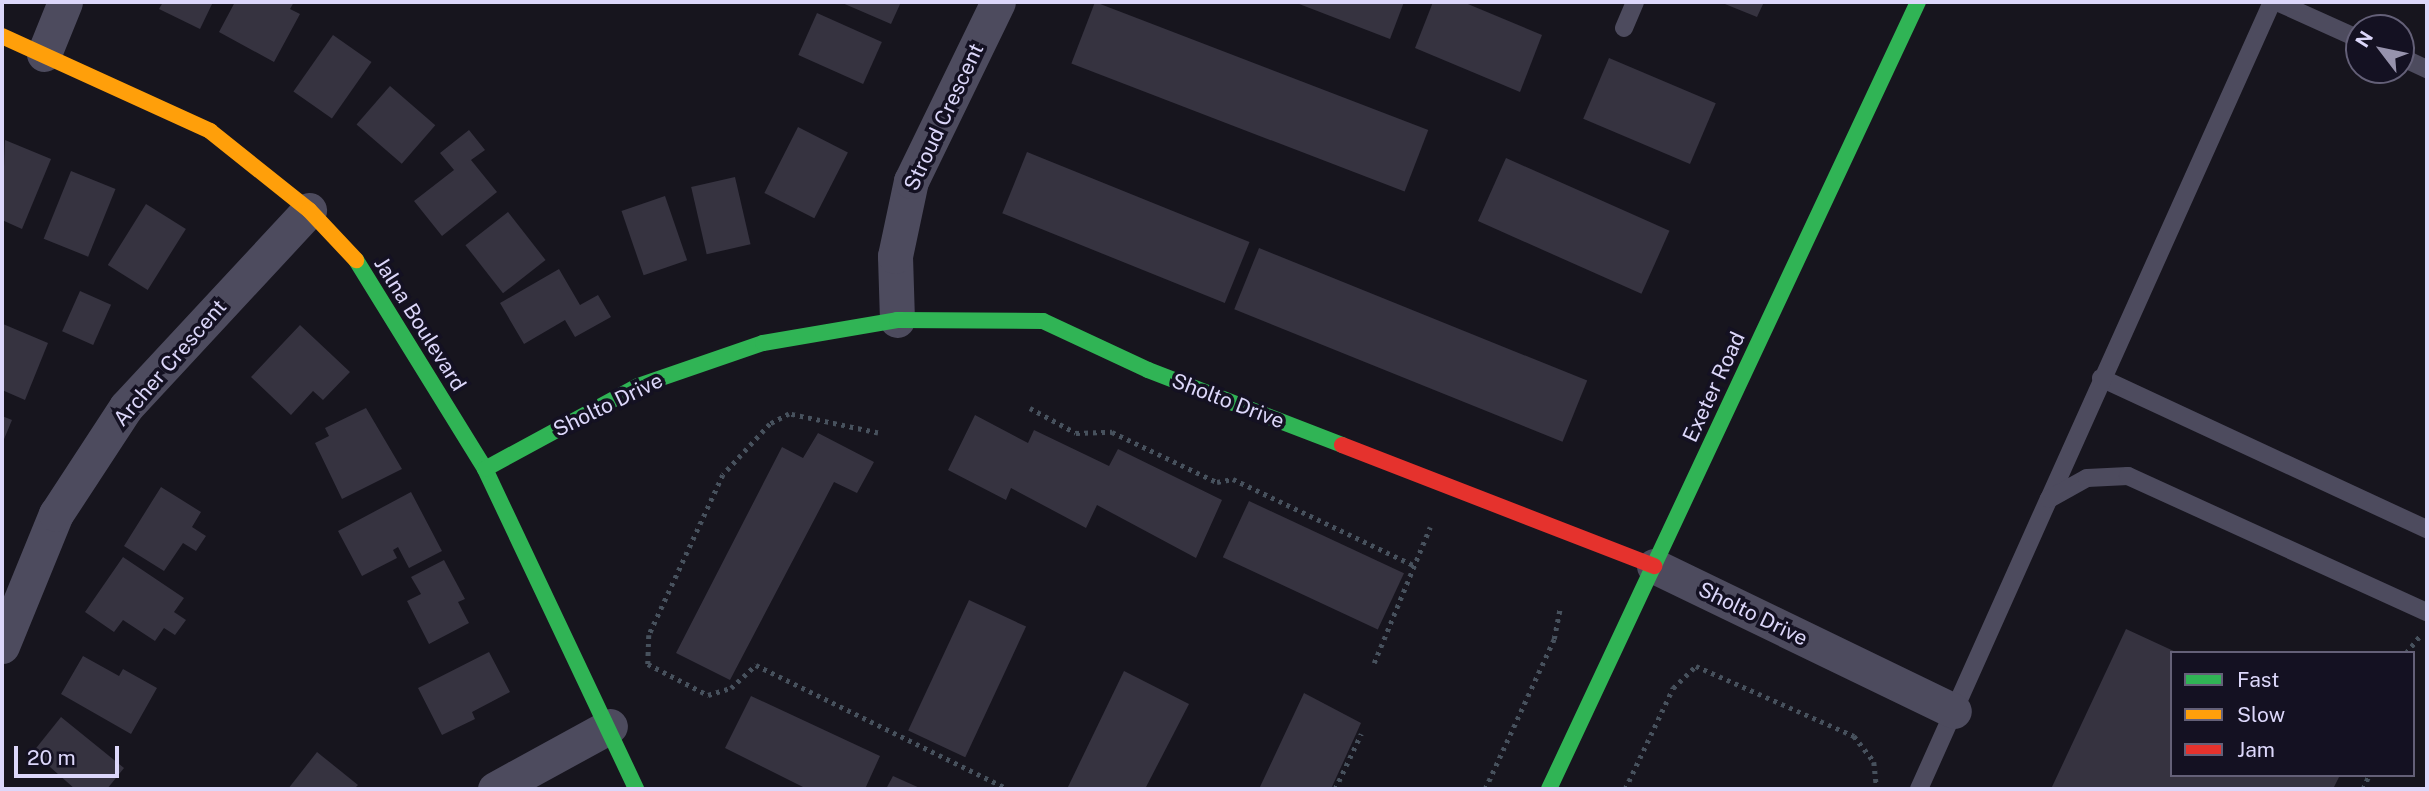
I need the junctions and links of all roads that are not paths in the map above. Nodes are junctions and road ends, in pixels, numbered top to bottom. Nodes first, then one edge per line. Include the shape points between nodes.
1 (65, 2) edge
2 (998, 2) edge
3 (1635, 2) edge
4 (1917, 2) edge
5 (2274, 2) edge
6 (1624, 28) dead end
7 (2345, 33) edge
8 (2, 36) edge
9 (44, 54) junction
10 (309, 210) junction
11 (897, 320) junction
12 (2101, 378) junction
13 (485, 469) junction
14 (2049, 499) junction
15 (2427, 529) edge
16 (1654, 566) junction
17 (2427, 612) edge
18 (2, 646) edge
19 (1954, 711) junction
20 (610, 726) junction
21 (495, 789) edge
22 (636, 789) edge
23 (1549, 789) edge
24 (1919, 789) edge

1 - 9 street
2 - 11 street, Stroud Crescent via 911,181 895,256
3 - 6 lane
4 - 16 street, Exeter Road
5 - 7 lane
5 - 12 lane
8 - 9 street, Jalna Boulevard
9 - 10 street, Jalna Boulevard via 209,131
10 - 13 street, Jalna Boulevard via 349,249
10 - 18 street, Archer Crescent via 126,407 56,514
11 - 13 street, Sholto Drive via 763,343 638,386
11 - 16 street, Sholto Drive via 1043,321 1148,370
12 - 14 lane
12 - 15 lane
13 - 20 street, Jalna Boulevard
14 - 17 lane via 2087,478 2128,476
14 - 19 lane
16 - 19 street, Sholto Drive
16 - 23 street, Exeter Road
19 - 24 lane
20 - 21 street
20 - 22 street, Jalna Boulevard

